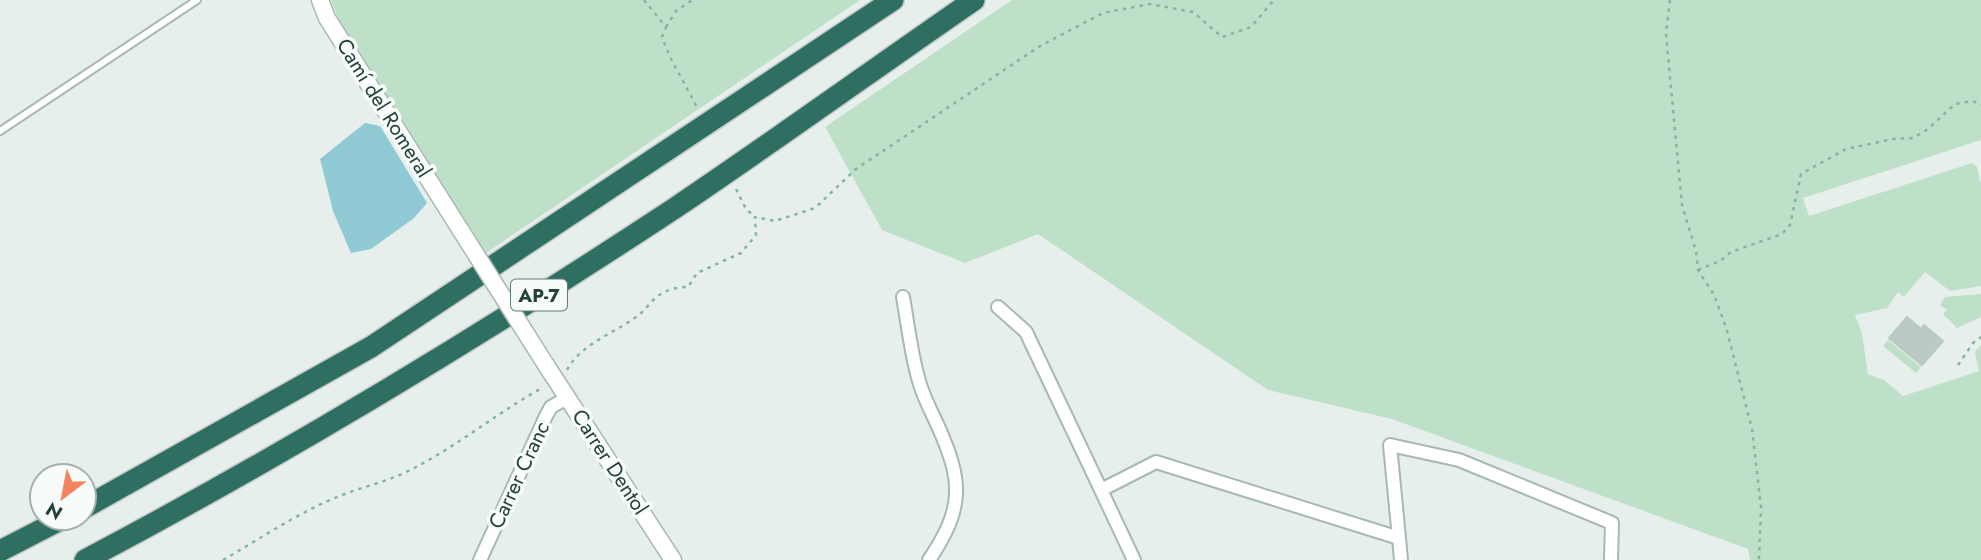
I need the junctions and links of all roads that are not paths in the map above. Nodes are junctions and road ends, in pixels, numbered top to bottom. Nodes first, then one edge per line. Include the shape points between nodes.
1 (197, 0) edge
2 (320, 0) edge
3 (893, 0) edge
4 (974, 0) edge
5 (0, 131) edge
6 (903, 297) dead end
7 (998, 307) dead end
8 (546, 365) joint
9 (567, 397) junction
10 (1101, 490) junction
11 (98, 500) edge
12 (37, 532) edge
13 (1399, 538) junction
14 (0, 551) edge
15 (85, 560) edge
16 (480, 560) edge
17 (673, 560) edge
18 (929, 560) edge
19 (1134, 560) edge
20 (1401, 560) edge
21 (1611, 560) edge

1 - 5 lane
2 - 8 street, Camí del Romeral, bridge via 327,18
3 - 11 highway, AP-7 via 371,346
4 - 15 highway, AP-7 via 676,207 496,324 310,435
6 - 18 street via 919,383 947,446 957,482 951,522
7 - 10 street via 1026,332
8 - 9 street, Carrer Dentol
9 - 16 street, Carrer Cranc via 546,416
9 - 17 street, Carrer Dentol
10 - 13 street via 1156,462
10 - 19 street
12 - 14 highway
13 - 20 street
13 - 21 street via 1390,445 1459,460 1612,523

